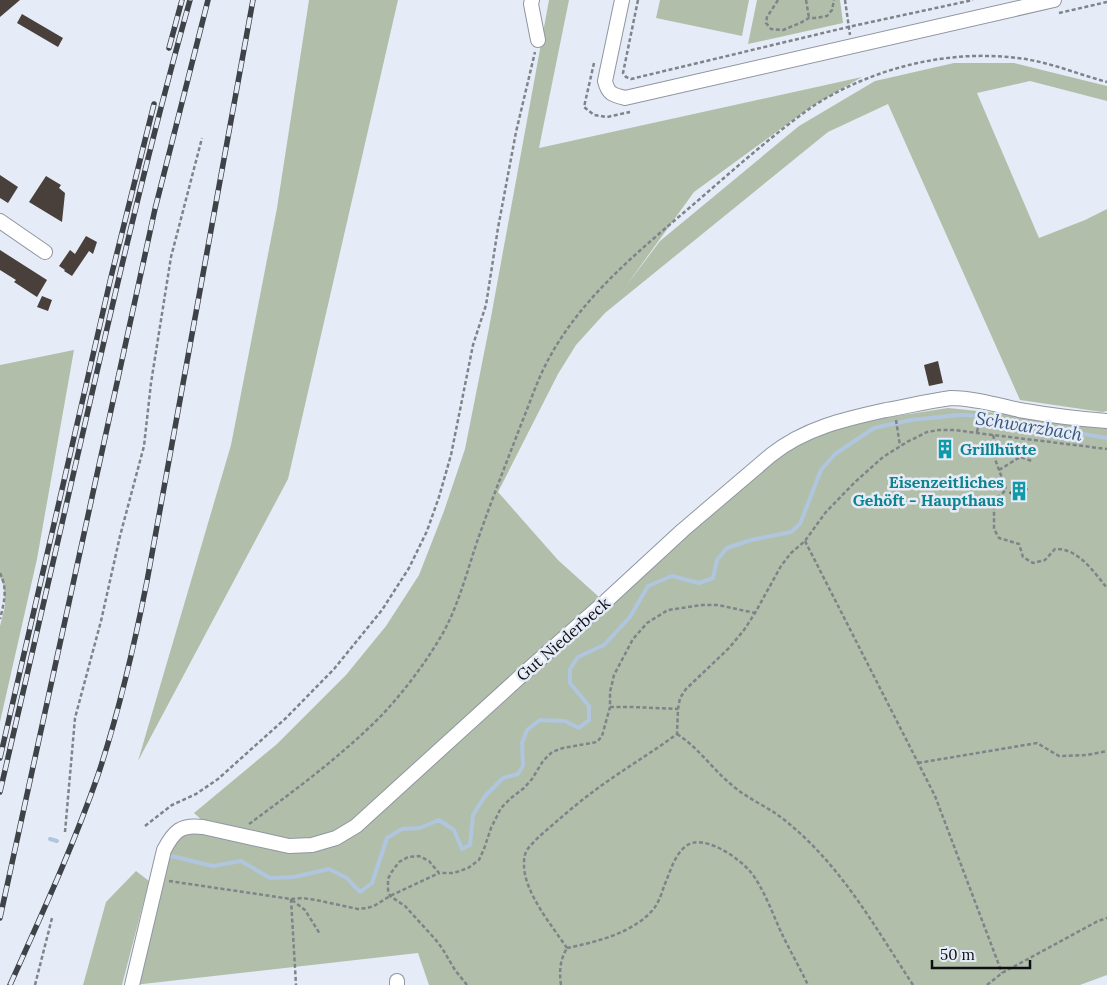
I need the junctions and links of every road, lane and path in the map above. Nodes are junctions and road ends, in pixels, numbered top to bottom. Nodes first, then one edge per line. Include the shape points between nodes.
1 (532, 0) edge
2 (622, 0) edge
3 (638, 0) edge
4 (778, 0) edge
5 (806, 0) edge
6 (834, 0) edge
7 (845, 0) edge
8 (973, 0) edge
9 (1054, 0) edge
10 (809, 18) junction
11 (848, 27) junction
12 (538, 40) joint
13 (852, 46) junction
14 (1107, 82) edge
15 (202, 138) dead end
16 (0, 221) edge
17 (45, 252) dead end
18 (982, 410) dead end
19 (896, 416) dead end
20 (1107, 421) edge
21 (977, 433) junction
22 (993, 435) junction
23 (900, 446) junction
24 (1107, 449) edge
25 (1032, 462) dead end
26 (1000, 470) junction
27 (805, 541) junction
28 (0, 573) edge
29 (1107, 588) edge
30 (755, 613) junction
31 (0, 619) edge
32 (610, 708) junction
33 (678, 709) junction
34 (677, 734) junction
35 (1107, 751) edge
36 (918, 763) junction
37 (145, 826) dead end
38 (65, 832) dead end
39 (237, 833) junction
40 (440, 873) junction
41 (157, 880) junction
42 (390, 896) junction
43 (291, 899) junction
44 (52, 918) dead end
45 (1107, 918) edge
46 (320, 934) dead end
47 (567, 948) junction
48 (1002, 973) junction
49 (35, 985) edge
50 (132, 985) edge
51 (296, 985) edge
52 (467, 985) edge
53 (561, 985) edge
54 (808, 985) edge
55 (913, 985) edge
56 (987, 985) edge

1 - 12 street
2 - 13 street via 605,81 607,90 615,96 625,98
3 - 11 path via 624,73 631,79
4 - 10 path via 767,17 766,23 771,29 783,30
5 - 10 path
6 - 10 path via 827,16
7 - 11 path
8 - 11 path
9 - 13 street
11 - 13 path
12 - 37 path via 516,132 486,305 473,345 451,455 440,497 409,568 382,610 334,669 286,718 218,780 172,805
14 - 39 path via 1030,60 1006,57 959,57 902,66 854,84 812,106 766,141 643,247 589,300 562,336 543,370 496,488 460,593 442,635 426,659 382,715 362,734
15 - 38 path via 171,258 144,446 75,718
16 - 17 street
18 - 21 path
19 - 23 path
20 - 39 street, Gut Niederbeck via 951,398 856,417 796,438 783,445 683,530 356,826 336,838 312,845 290,846
21 - 22 path
21 - 23 path via 955,430 927,432
22 - 24 path
22 - 26 path via 995,459
23 - 27 path via 855,482
25 - 26 path via 1020,457
26 - 29 path via 1006,489 994,500 994,529 999,538 1020,544 1023,557 1033,563 1045,560 1056,549 1063,549 1085,561
27 - 30 path via 781,566
27 - 36 path
28 - 31 path via 6,595
30 - 32 path via 702,605 668,610 655,617 633,639 620,662 610,692
30 - 33 path via 729,648 686,688
32 - 33 path
32 - 40 path via 602,736 597,742 552,752 524,788 501,808 479,860 454,873
33 - 34 path
34 - 47 path via 572,808 526,852 524,867 532,895
34 - 55 path via 692,744 733,786 776,814 813,846 863,906
35 - 36 path via 1058,756 1037,743
36 - 48 path via 935,796
39 - 41 street, Gut Niederbeck via 193,826 177,830 164,850
40 - 42 path
40 - 42 path via 419,856 408,857 399,862 388,879
41 - 43 path
41 - 50 street, Gut Niederbeck
42 - 43 path via 374,906 358,909 316,900
42 - 52 path via 405,906 435,939
43 - 46 path via 305,910
43 - 51 path
44 - 49 path
45 - 48 path
47 - 53 path via 559,972
47 - 54 path via 625,931 639,922 660,898 682,850 690,844 707,842 749,870
48 - 56 path

